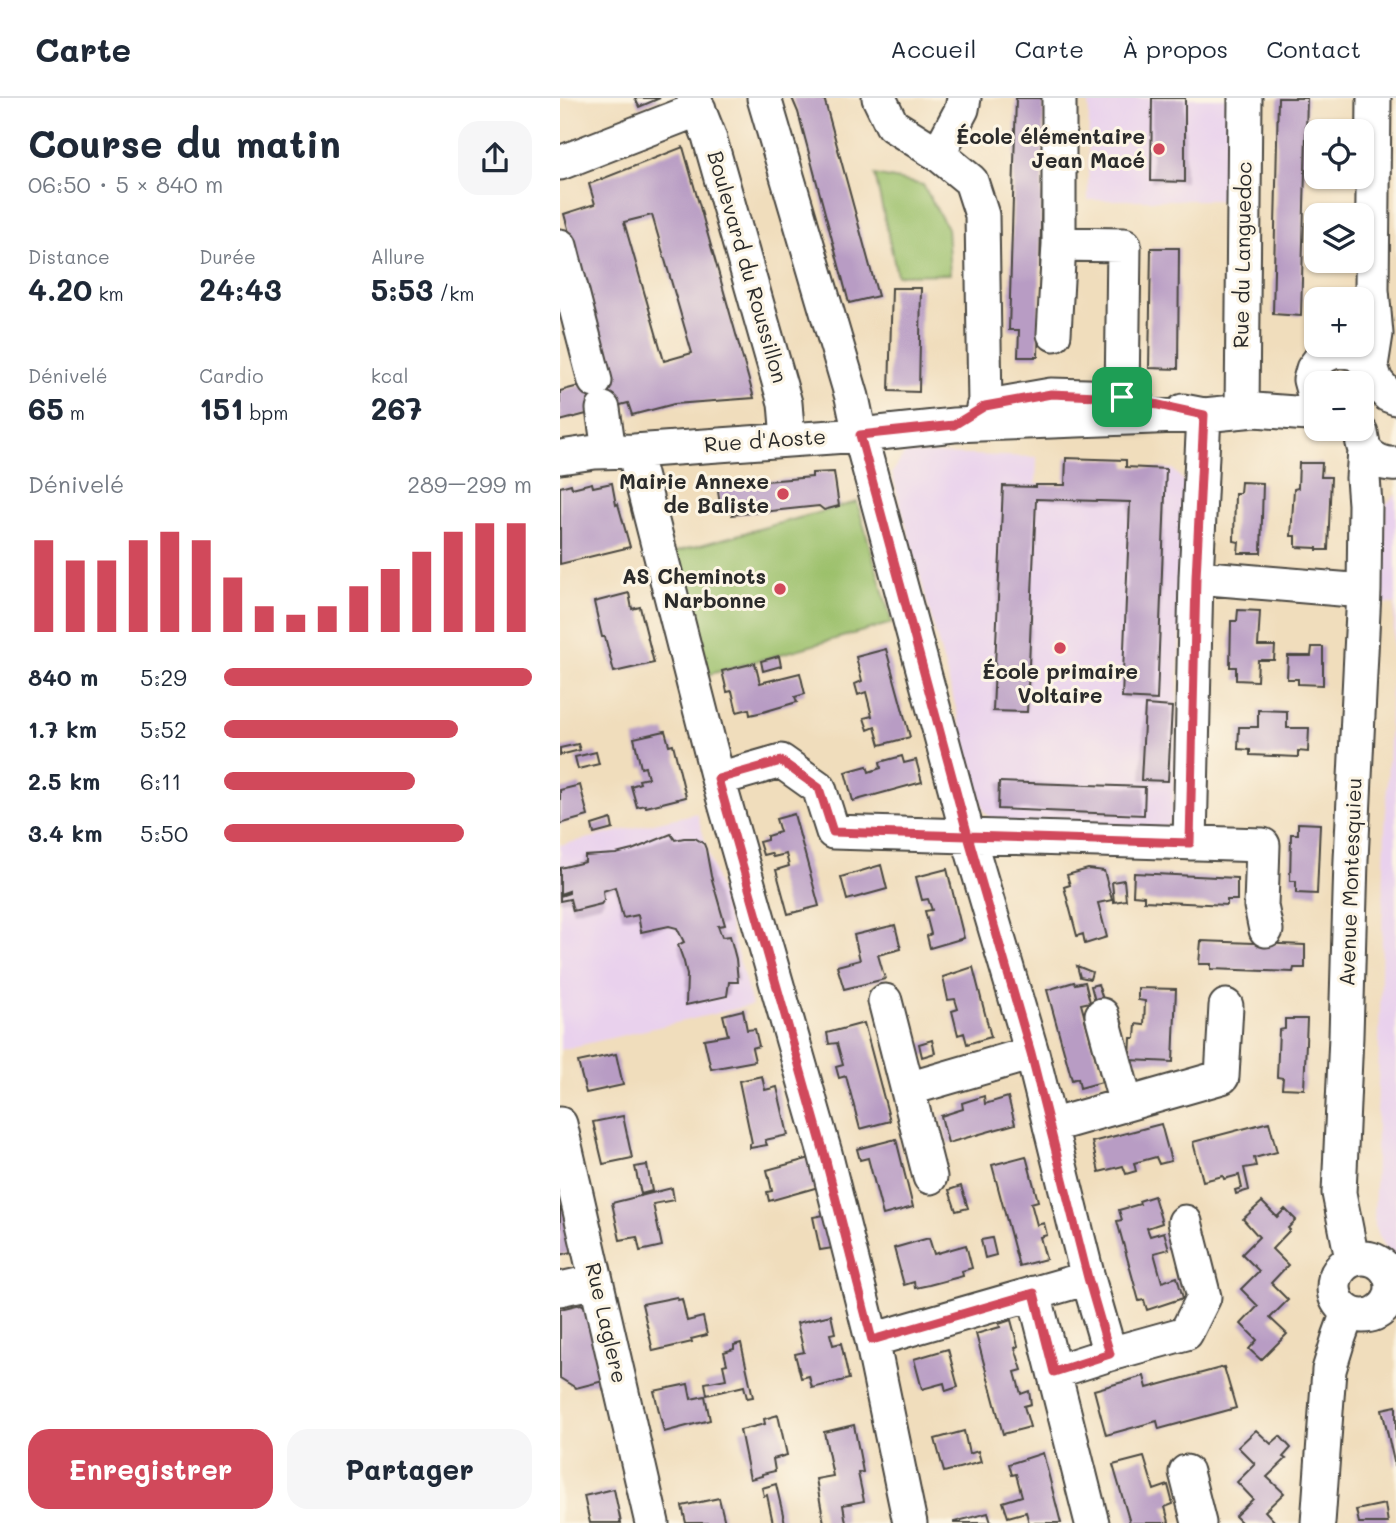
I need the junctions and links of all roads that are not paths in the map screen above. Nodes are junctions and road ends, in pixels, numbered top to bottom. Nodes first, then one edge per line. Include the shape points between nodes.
1 (764, 98) edge
2 (879, 98) edge
3 (964, 98) edge
4 (1059, 98) edge
5 (1245, 98) edge
6 (1374, 98) edge
7 (697, 104) edge
8 (938, 154) junction
9 (560, 163) edge
10 (1059, 244) junction
11 (560, 246) edge
12 (1368, 287) edge
13 (1374, 327) edge
14 (1054, 334) dead end
15 (1374, 347) edge
16 (1361, 357) edge
17 (1372, 357) edge
18 (1371, 366) junction
19 (1304, 394) edge
20 (1122, 397) junction
21 (1396, 398) edge
22 (985, 406) junction
23 (1248, 411) junction
24 (1304, 414) edge
25 (1204, 415) junction
26 (954, 425) junction
27 (860, 435) junction
28 (788, 439) junction
29 (622, 451) junction
30 (1377, 452) edge
31 (560, 457) edge
32 (1196, 578) junction
33 (1364, 591) junction
34 (718, 779) junction
35 (968, 836) junction
36 (1190, 843) junction
37 (1266, 930) dead end
38 (885, 1001) dead end
39 (1226, 1006) dead end
40 (1102, 1015) dead end
41 (1031, 1053) junction
42 (908, 1090) junction
43 (1126, 1104) junction
44 (560, 1124) edge
45 (1050, 1126) junction
46 (930, 1177) dead end
47 (1185, 1222) dead end
48 (1352, 1259) junction
49 (1088, 1278) junction
50 (596, 1281) junction
51 (560, 1289) edge
52 (1394, 1292) edge
53 (1034, 1293) junction
54 (1348, 1312) junction
55 (872, 1340) junction
56 (1110, 1354) junction
57 (1054, 1372) junction
58 (1186, 1472) dead end
59 (652, 1523) edge
60 (910, 1523) edge
61 (1092, 1523) edge
62 (1199, 1523) edge
63 (1318, 1523) edge

1 - 27 street
2 - 8 street via 892,125
3 - 8 street
4 - 10 street
5 - 23 street, Rue du Languedoc
6 - 12 street
7 - 9 street
7 - 28 street, Boulevard du Roussillon via 785,403
8 - 22 street via 971,181 982,215
10 - 14 street
10 - 20 street via 1131,234
11 - 29 street via 599,395
13 - 15 street
16 - 18 street
17 - 18 street
18 - 21 street via 1376,381
19 - 23 street, Rue d'Aoste
20 - 22 street, Rue d'Aoste via 1051,394
20 - 25 street, Rue d'Aoste
22 - 26 street, Rue d'Aoste
23 - 24 street, Rue d'Aoste
23 - 25 street, Rue d'Aoste
25 - 26 street
25 - 32 street
26 - 27 street, Rue d'Aoste
27 - 28 street, Rue d'Aoste
27 - 35 street
28 - 29 street, Rue d'Aoste
29 - 31 street, Rue d'Aoste
29 - 34 street
30 - 33 street, Avenue Montesquieu via 1363,478
32 - 33 street
32 - 36 street
33 - 48 street, Avenue Montesquieu via 1339,1192
34 - 35 street via 781,761 819,788 833,832
34 - 55 street via 821,1140
35 - 36 street
35 - 41 street
36 - 37 street via 1263,845 1261,906
38 - 42 street
39 - 43 street via 1222,1077
40 - 43 street
41 - 42 street
41 - 45 street
42 - 46 street
43 - 45 street
44 - 50 street, Rue Laglere
45 - 49 street
47 - 56 street via 1204,1297 1186,1333
48 - 52 street via 1365,1257 1386,1267
48 - 54 street via 1342,1265 1334,1284 1336,1300
49 - 53 street
49 - 56 street
50 - 51 street
50 - 59 street, Rue Laglere
52 - 54 street via 1375,1314
53 - 55 street
53 - 57 street
54 - 63 street via 1329,1370
55 - 60 street
56 - 57 street
57 - 61 street
58 - 62 street

